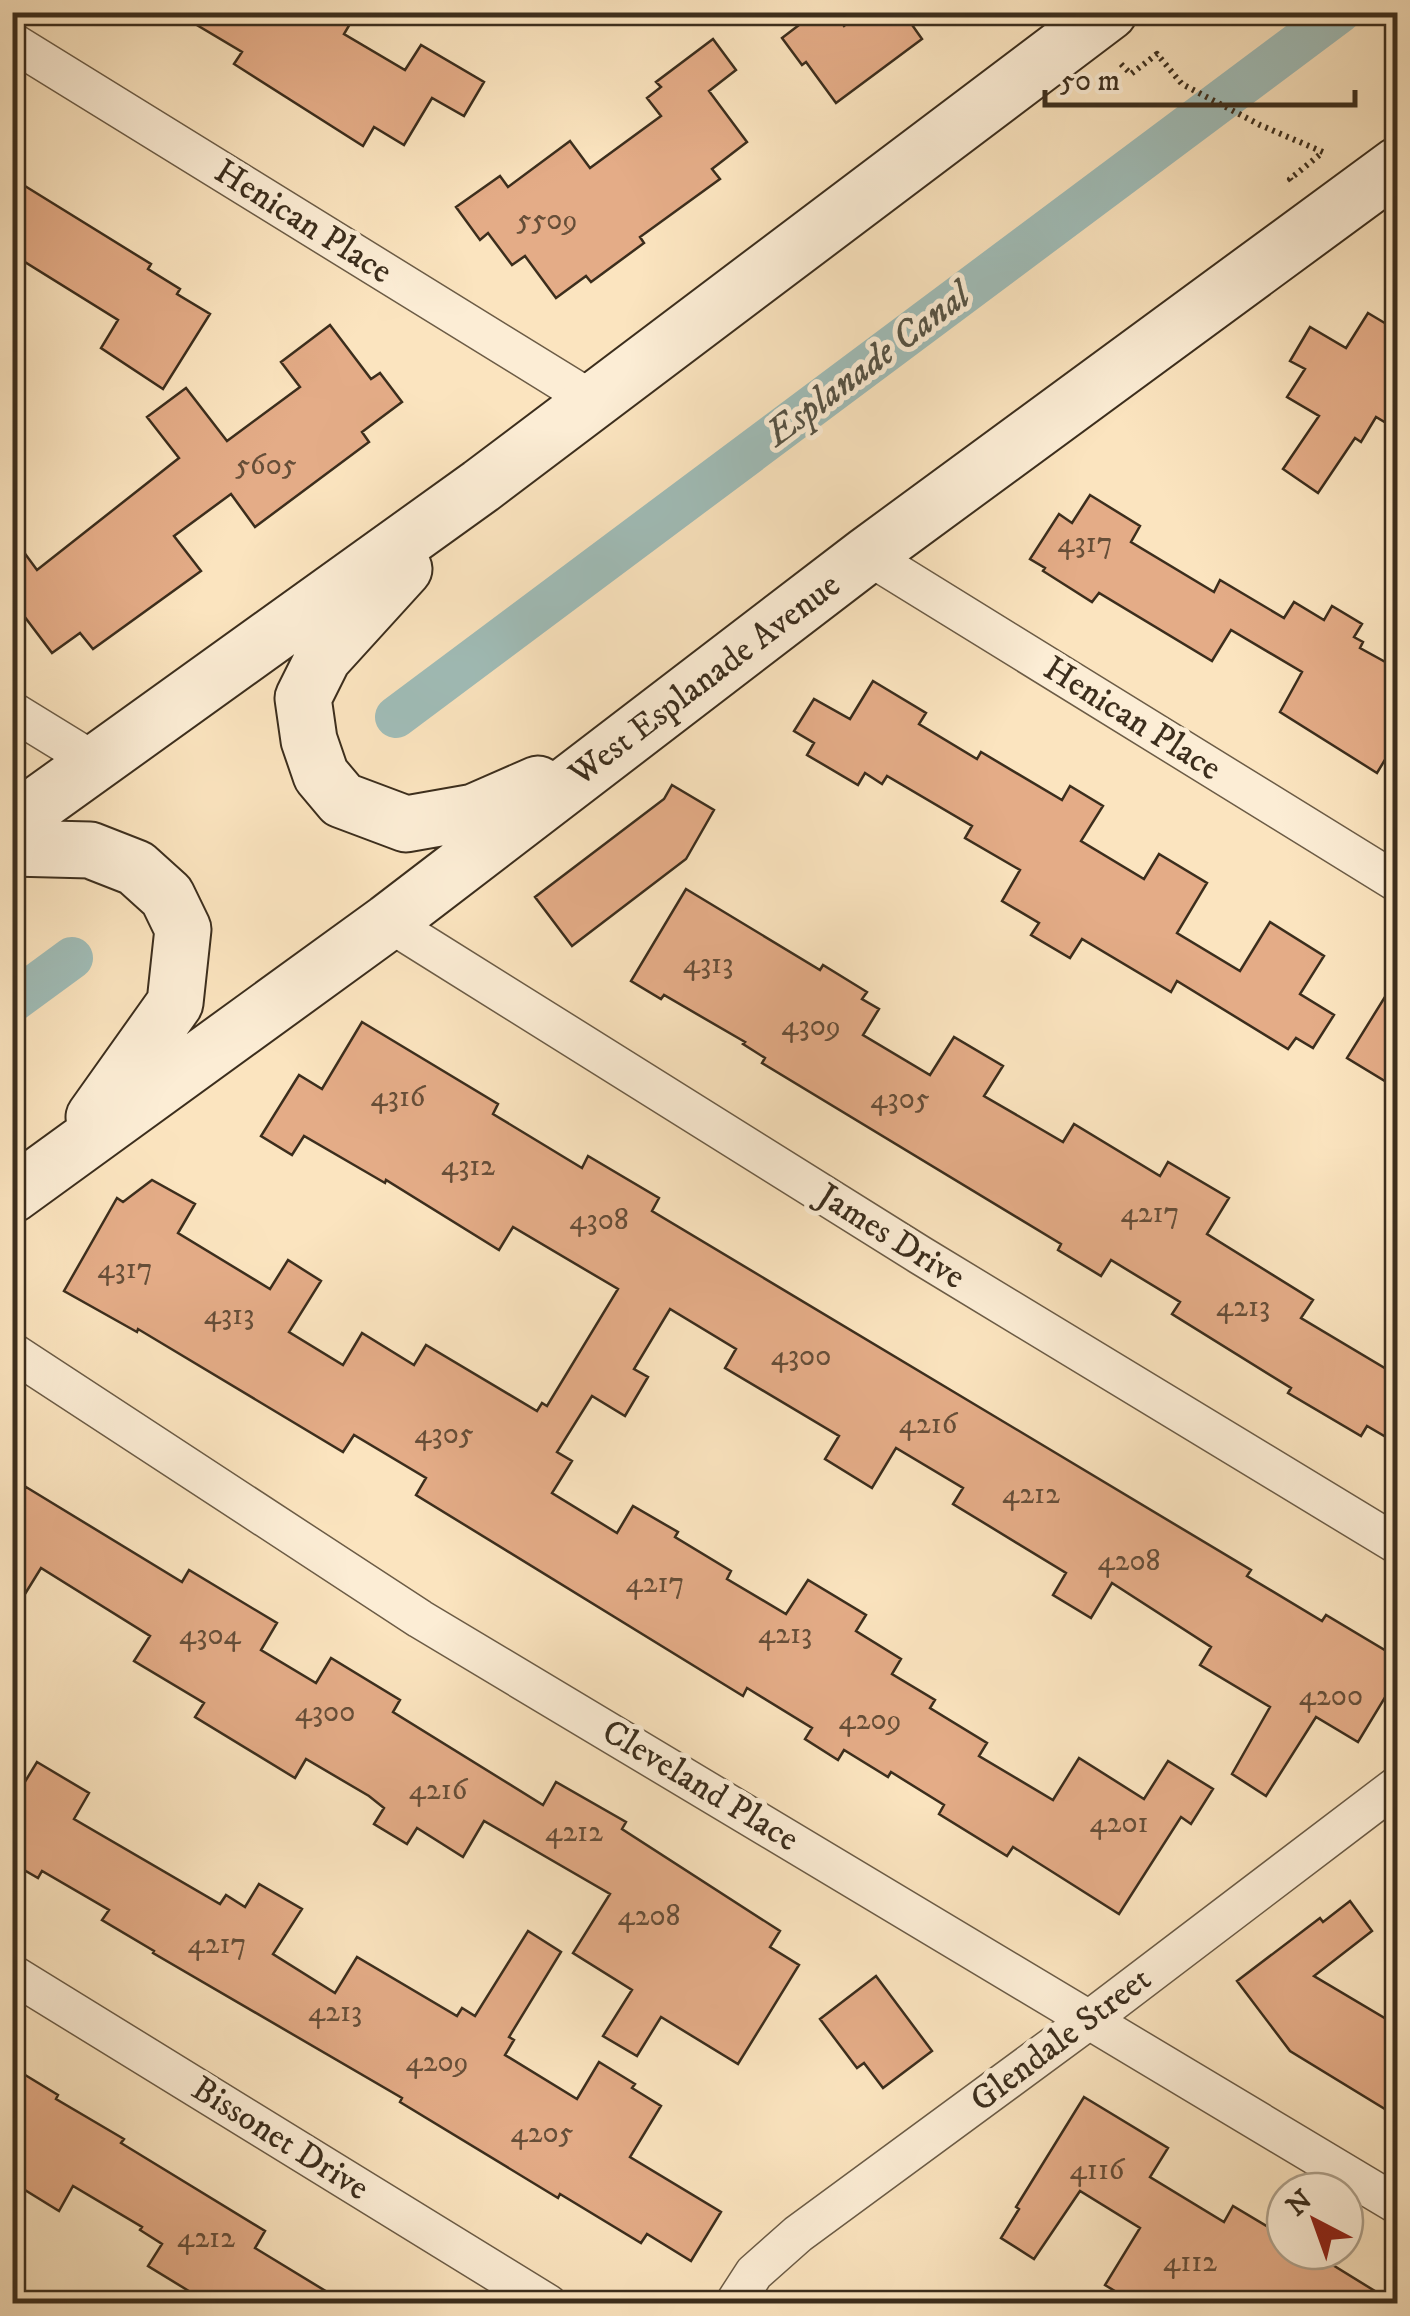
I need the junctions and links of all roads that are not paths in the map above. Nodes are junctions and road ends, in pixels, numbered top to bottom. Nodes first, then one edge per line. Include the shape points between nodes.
1 (1096, 26) edge
2 (12, 42) edge
3 (1388, 186) edge
4 (594, 402) junction
5 (481, 486) junction
6 (867, 555) junction
7 (12, 711) edge
8 (606, 756) junction
9 (95, 762) junction
10 (12, 823) edge
11 (12, 848) edge
12 (1398, 884) edge
13 (388, 922) junction
14 (69, 1152) junction
15 (12, 1195) edge
16 (12, 1352) edge
17 (1398, 1545) edge
18 (1398, 1784) edge
19 (12, 1974) edge
20 (1090, 2020) junction
21 (1398, 2205) edge
22 (548, 2304) edge
23 (734, 2304) edge

1 - 4 main road
2 - 4 street, Henican Place
3 - 6 main road, West Esplanade Avenue via 1323,220
4 - 5 main road
5 - 8 main road via 323,658 303,698 321,775 342,800 406,824 474,812
5 - 9 main road
6 - 8 main road, West Esplanade Avenue
6 - 12 street, Henican Place
7 - 9 street
8 - 13 main road, West Esplanade Avenue
9 - 10 main road
11 - 14 main road via 90,850 136,868 167,896 183,929 174,1003
13 - 14 main road, West Esplanade Avenue
13 - 17 street, James Drive
14 - 15 main road, West Esplanade Avenue
16 - 20 street, Cleveland Place via 420,1619
18 - 20 street, Glendale Street
19 - 22 street, Bissonet Drive
20 - 21 street, Cleveland Place
20 - 23 street, Glendale Street via 798,2234 754,2274

